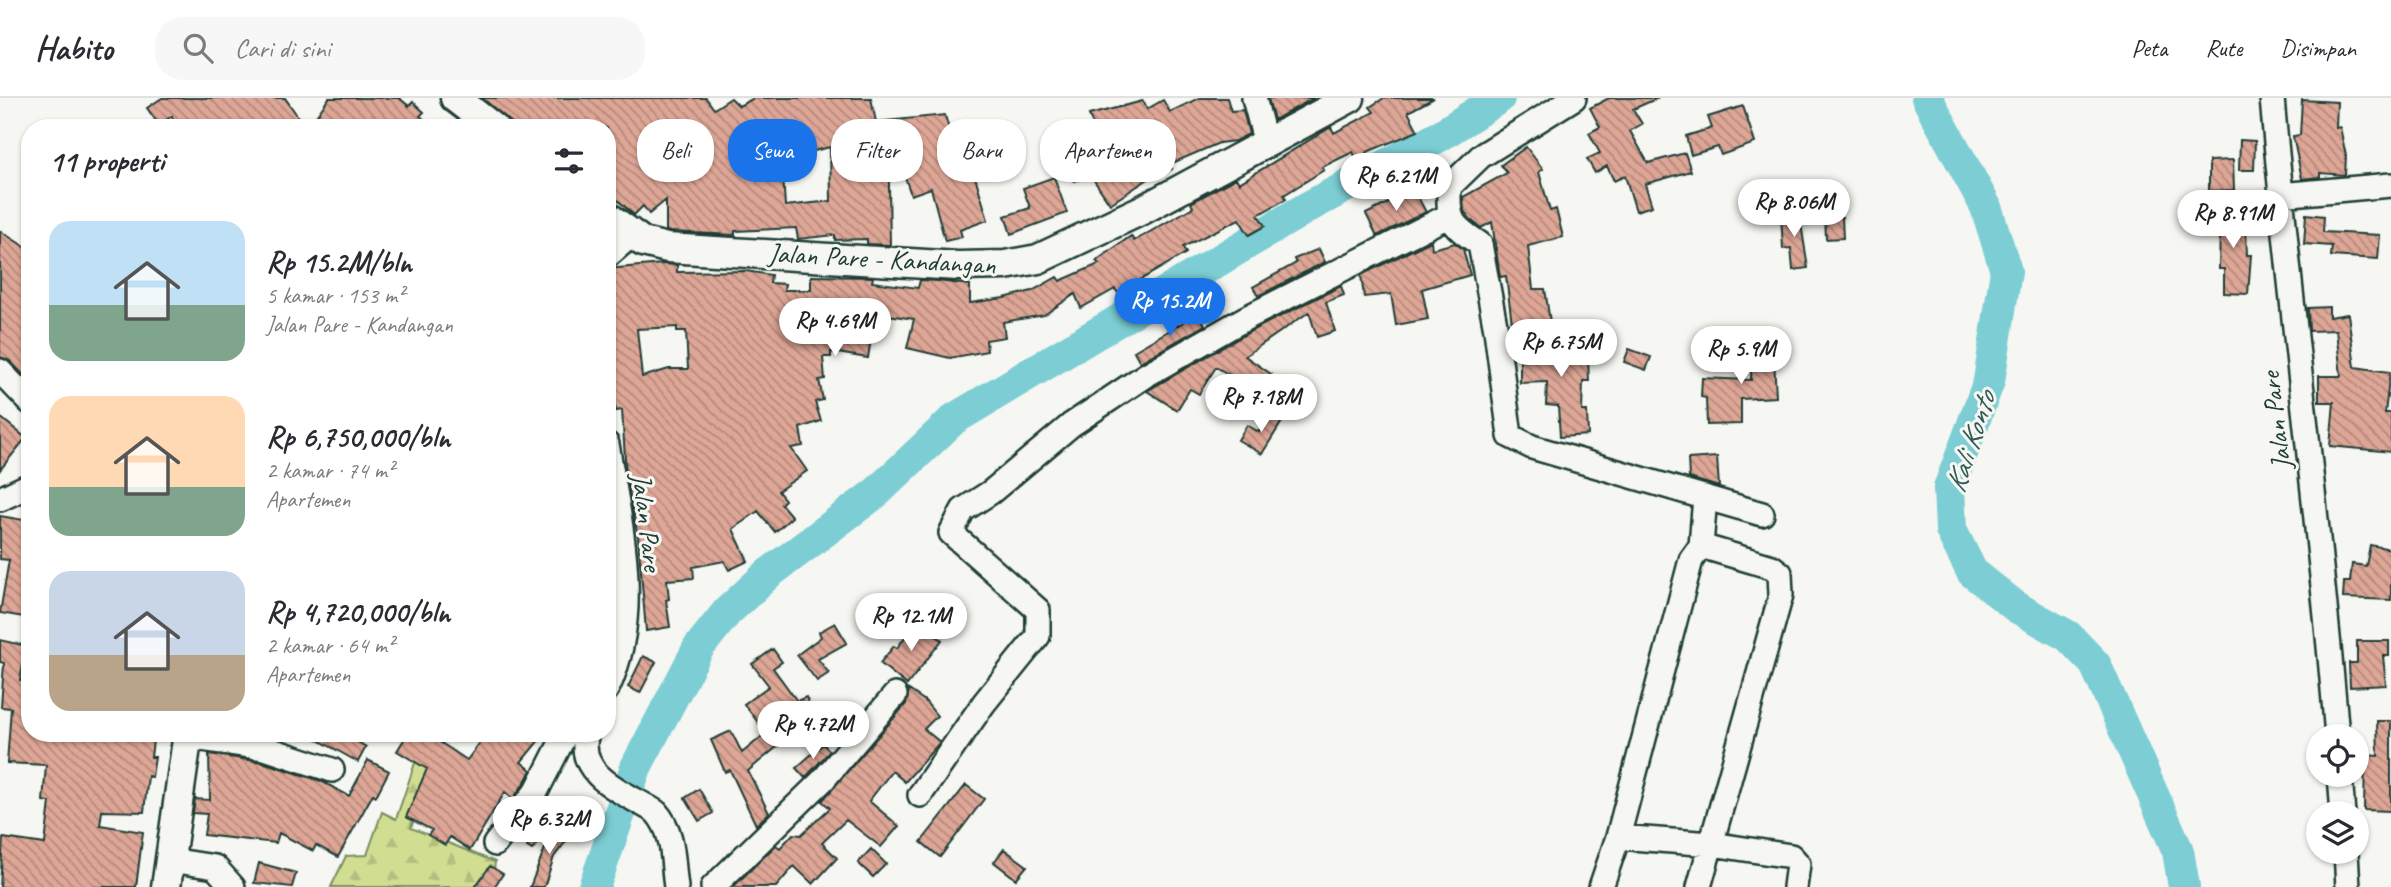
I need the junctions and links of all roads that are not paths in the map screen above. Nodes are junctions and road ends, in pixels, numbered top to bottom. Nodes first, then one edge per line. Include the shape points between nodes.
1 (1254, 98) edge
2 (1350, 98) edge
3 (1574, 98) edge
4 (2272, 98) edge
5 (1266, 144) junction
6 (2391, 185) edge
7 (2280, 195) junction
8 (1448, 216) junction
9 (616, 223) edge
10 (629, 234) junction
11 (616, 245) edge
12 (0, 370) edge
13 (21, 392) edge
14 (21, 489) edge
15 (1705, 497) junction
16 (0, 499) edge
17 (616, 509) edge
18 (1762, 514) dead end
19 (1701, 546) junction
20 (616, 655) edge
21 (895, 695) dead end
22 (2336, 724) edge
23 (187, 742) edge
24 (229, 742) edge
25 (561, 742) edge
26 (586, 742) edge
27 (332, 770) dead end
28 (920, 795) dead end
29 (1618, 837) junction
30 (495, 844) dead end
31 (1712, 844) junction
32 (2347, 864) edge
33 (168, 873) edge
34 (233, 887) edge
35 (676, 887) edge
36 (713, 887) edge
37 (1601, 887) edge
38 (1699, 887) edge
39 (1796, 887) edge
40 (2348, 887) edge

1 - 5 street
2 - 5 main road, Jalan Pare - Kandangan
3 - 8 street via 1481,156 1449,187
4 - 7 street, Jalan Pare
5 - 10 main road, Jalan Pare - Kandangan via 1094,234 1023,262 958,266 667,248
6 - 7 street
7 - 22 street, Jalan Pare
8 - 15 street via 1459,231 1480,244 1496,330 1506,424 1513,439
8 - 28 street via 1246,318 1146,375 1072,425 963,510 951,533 1038,610 1038,636
9 - 10 main road, Jalan Pare - Kandangan
10 - 11 main road
12 - 13 street
14 - 16 street
15 - 18 street
15 - 19 street
17 - 20 street, Jalan Pare via 627,618
19 - 29 street via 1691,560
19 - 31 street via 1772,568 1782,581
21 - 36 street via 823,780
23 - 33 main road
24 - 27 street via 265,748
25 - 30 street via 537,790
26 - 35 street via 585,755 592,771 656,811 670,836
29 - 31 street
29 - 37 street
31 - 38 street
31 - 39 street via 1793,857 1798,864
32 - 40 street
33 - 34 street via 215,867

